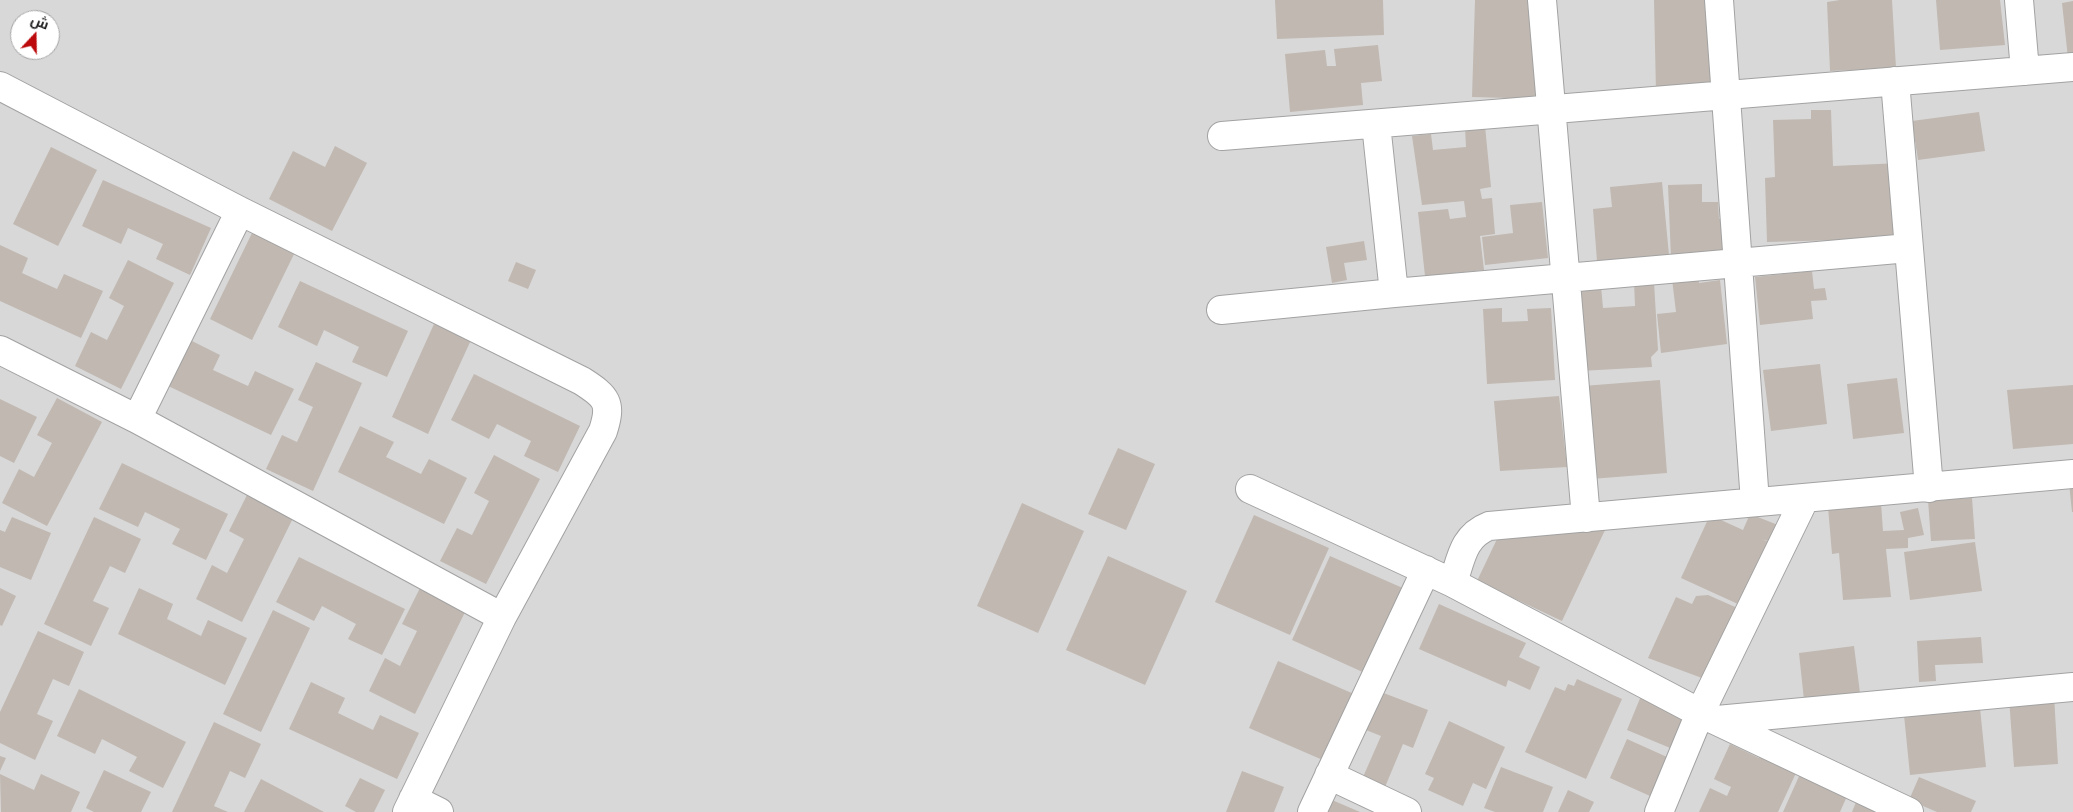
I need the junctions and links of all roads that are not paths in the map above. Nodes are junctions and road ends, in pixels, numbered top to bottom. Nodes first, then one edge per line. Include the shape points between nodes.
1 (1542, 0) edge
2 (1719, 0) edge
3 (2019, 0) edge
4 (2073, 67) edge
5 (2024, 71) junction
6 (1895, 81) junction
7 (0, 86) edge
8 (1726, 95) junction
9 (1551, 110) junction
10 (1376, 124) junction
11 (1222, 136) dead end
12 (240, 211) junction
13 (1909, 248) junction
14 (1738, 263) junction
15 (1566, 278) junction
16 (1394, 292) junction
17 (1221, 310) dead end
18 (0, 350) edge
19 (137, 419) junction
20 (2073, 474) edge
21 (1929, 488) junction
22 (1250, 489) dead end
23 (1805, 498) junction
24 (1755, 502) junction
25 (1586, 518) junction
26 (1426, 570) junction
27 (1453, 583) junction
28 (502, 617) junction
29 (2073, 687) edge
30 (1708, 717) junction
31 (1329, 775) junction
32 (410, 806) edge
33 (439, 812) edge
34 (1312, 812) edge
35 (1407, 812) edge
36 (1659, 812) edge
37 (1909, 812) edge

1 - 9 street
2 - 8 street
3 - 5 street
4 - 5 street
5 - 6 street
6 - 8 street
6 - 13 street
7 - 12 street
8 - 9 street
8 - 14 street
9 - 10 street
9 - 15 street
10 - 11 street
10 - 16 street
12 - 19 street
12 - 28 street via 582,381 604,397 608,415 603,431
13 - 14 street
13 - 21 street
14 - 15 street
14 - 24 street
15 - 16 street
15 - 25 street
16 - 17 street
18 - 19 street
19 - 28 street
20 - 21 street
21 - 23 street
22 - 26 street
23 - 24 street
23 - 30 street
24 - 25 street
25 - 27 street via 1489,526 1478,531 1467,542
26 - 27 street
26 - 31 street
27 - 30 street
28 - 32 street
29 - 30 street
30 - 36 street
30 - 37 street
31 - 34 street
31 - 35 street
32 - 33 street

